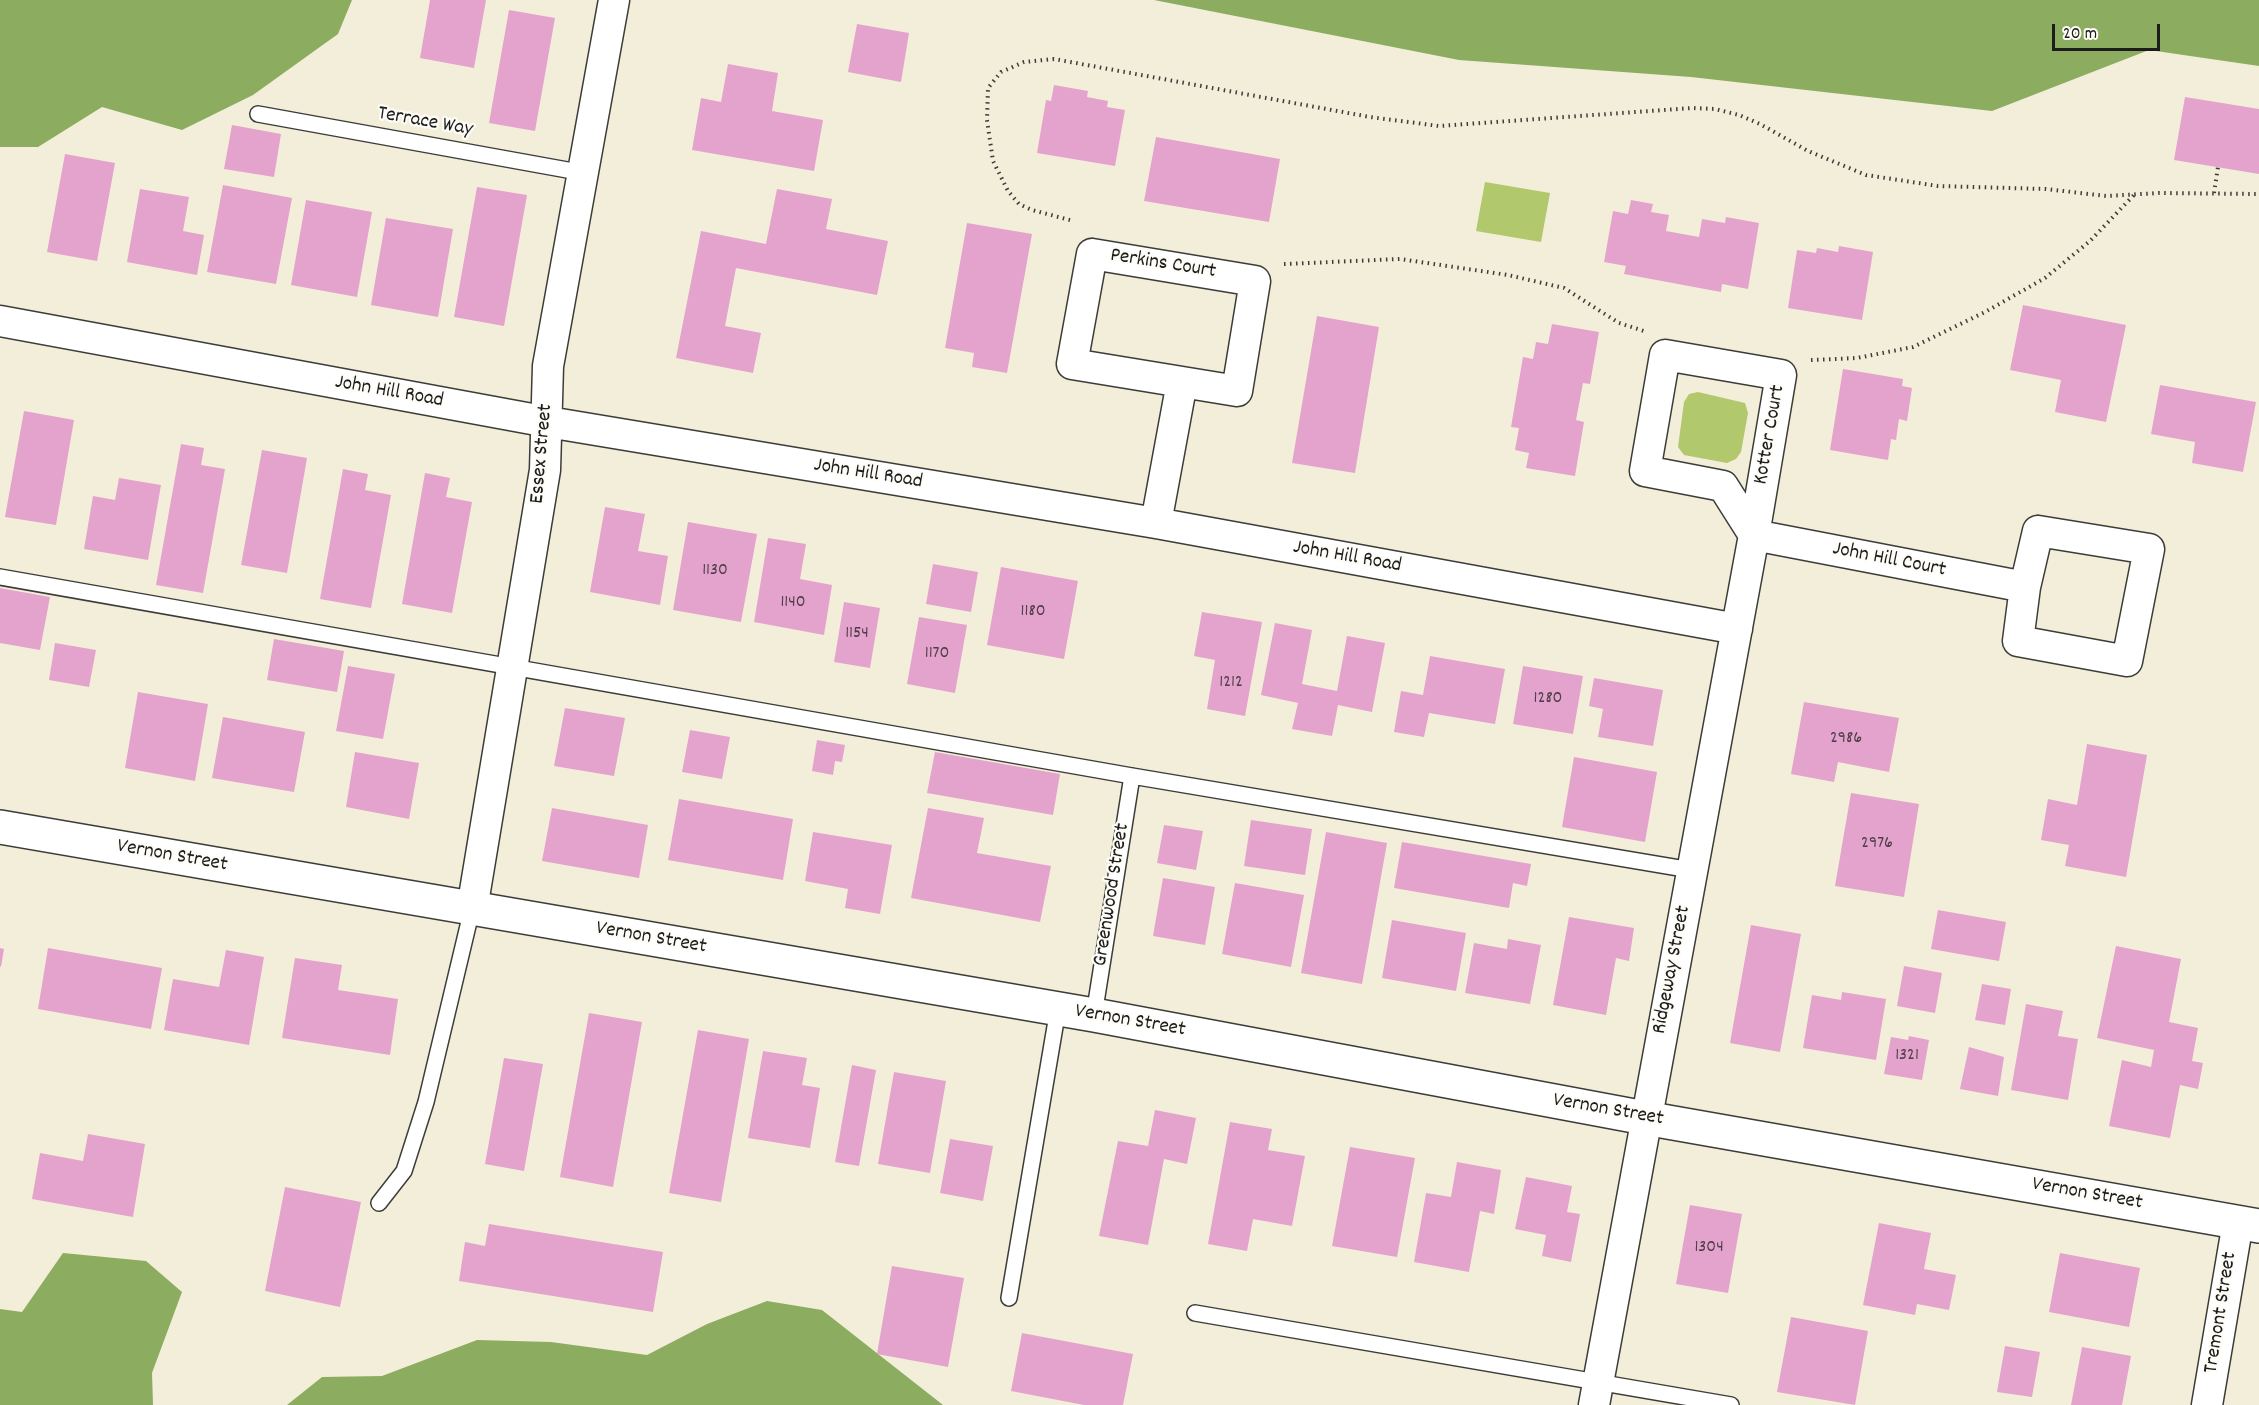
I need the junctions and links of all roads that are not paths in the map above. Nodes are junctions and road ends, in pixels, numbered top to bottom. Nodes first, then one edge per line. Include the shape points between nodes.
1 (614, 0) edge
2 (258, 114) dead end
3 (584, 173) junction
4 (0, 321) edge
5 (1182, 382) junction
6 (548, 422) junction
7 (1156, 523) junction
8 (1754, 535) junction
9 (0, 577) edge
10 (2025, 587) junction
11 (1737, 629) junction
12 (514, 667) junction
13 (1132, 776) junction
14 (0, 827) edge
15 (1691, 870) junction
16 (472, 909) junction
17 (1058, 1009) junction
18 (1094, 1015) junction
19 (1645, 1118) junction
20 (379, 1203) dead end
21 (2248, 1224) edge
22 (1009, 1298) dead end
23 (1195, 1313) dead end
24 (1597, 1393) edge
25 (1731, 1405) edge
26 (2207, 1405) edge

1 - 3 street, Essex Street
2 - 3 lane, Terrace Way
3 - 6 street, Essex Street via 548,366
4 - 6 street, John Hill Road
5 - 5 street, Perkins Court via 1237,391 1255,280 1092,254 1071,364
5 - 7 street
6 - 7 street, John Hill Road
6 - 12 street, Essex Street via 545,470
7 - 11 street, John Hill Road
8 - 8 street, Kotter Court via 1781,375 1665,355 1645,471 1723,486
8 - 10 street, John Hill Court
8 - 11 street, Ridgeway Street
9 - 12 lane
10 - 10 street via 2018,641 2127,661 2149,549 2038,531
11 - 15 street, Ridgeway Street
12 - 13 lane
12 - 16 street, Essex Street
13 - 15 lane
13 - 18 lane, Greenwood Street
14 - 16 street, Vernon Street
15 - 19 street, Ridgeway Street
16 - 17 street, Vernon Street
16 - 20 lane via 426,1102 404,1171
17 - 18 street, Vernon Street
17 - 22 lane
18 - 19 street, Vernon Street
19 - 21 street, Vernon Street
19 - 24 street, Ridgeway Street
21 - 26 street, Tremont Street
23 - 24 lane
24 - 25 lane

